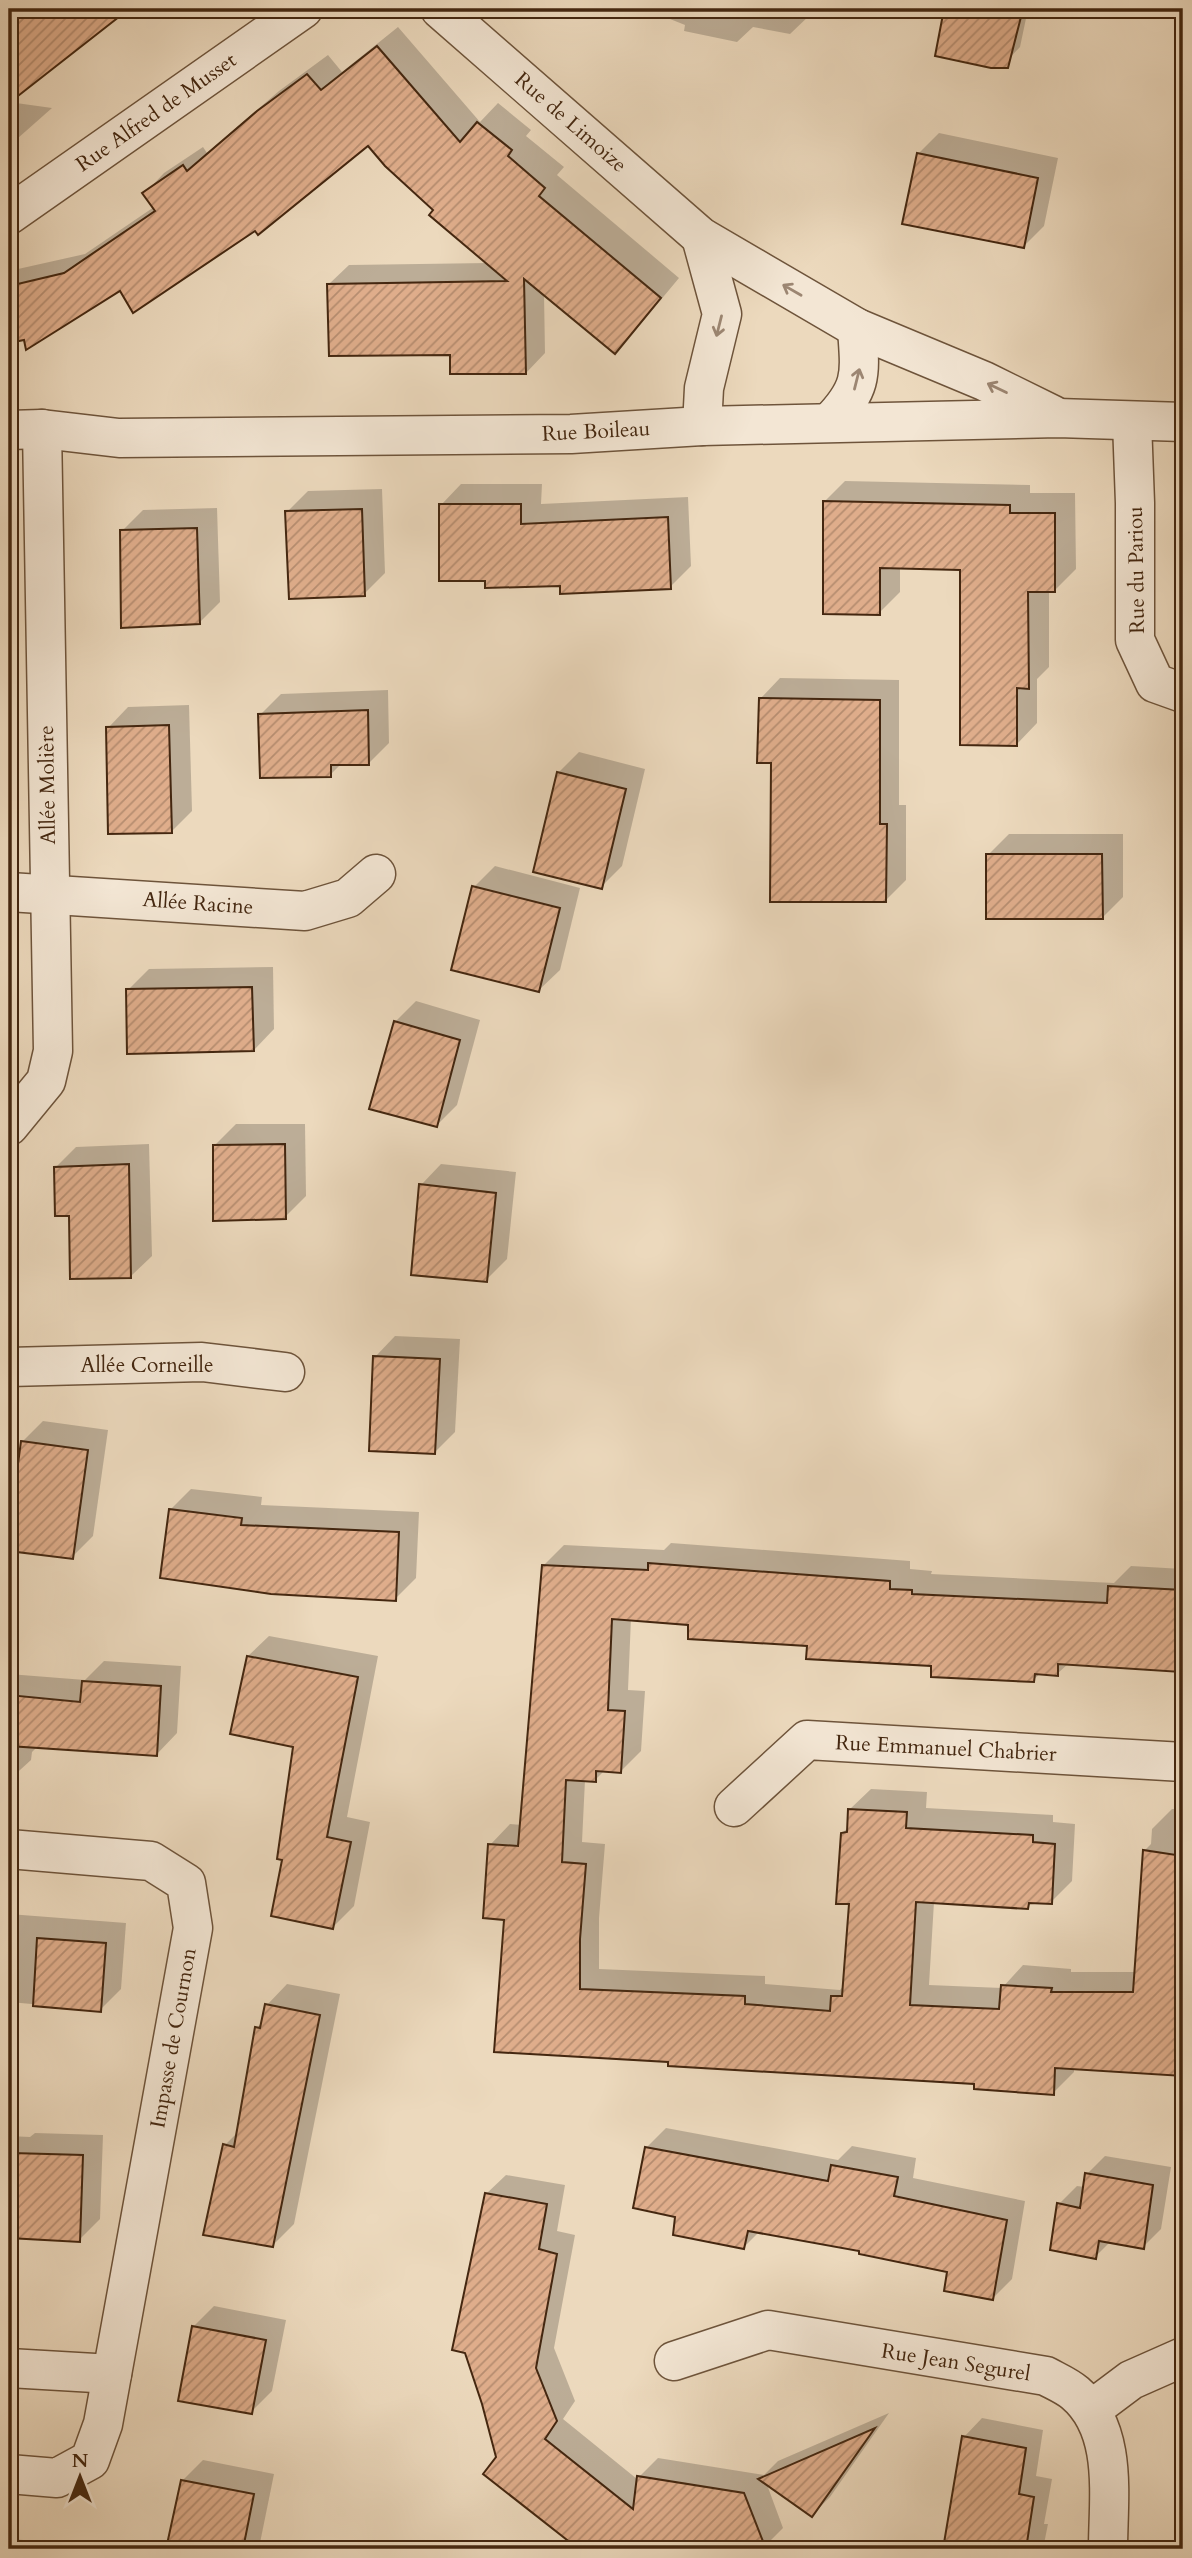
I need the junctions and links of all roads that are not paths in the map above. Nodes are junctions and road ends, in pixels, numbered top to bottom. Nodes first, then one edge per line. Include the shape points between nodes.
1 (303, 9) edge
2 (440, 9) edge
3 (9, 215) edge
4 (701, 237) junction
5 (857, 328) junction
6 (1058, 418) junction
7 (831, 422) junction
8 (1132, 422) junction
9 (1183, 422) edge
10 (702, 426) junction
11 (25, 429) edge
12 (1183, 693) edge
13 (376, 874) dead end
14 (9, 892) edge
15 (49, 893) junction
16 (9, 1126) edge
17 (9, 1367) edge
18 (285, 1372) dead end
19 (1183, 1762) edge
20 (734, 1807) dead end
21 (9, 1849) edge
22 (1183, 2357) edge
23 (674, 2361) dead end
24 (9, 2368) edge
25 (112, 2374) junction
26 (1091, 2410) junction
27 (9, 2474) edge
28 (1108, 2549) edge

1 - 3 street, Rue Alfred de Musset
2 - 4 street, Rue de Limoize
5 -> 4 street, Rue de Limoize
4 -> 10 street via 722,314 704,388
6 -> 5 street, Rue de Limoize via 984,381
7 -> 5 street via 848,403 860,376
6 - 7 street, Rue Boileau
6 - 8 street, Rue Boileau
7 - 10 street, Rue Boileau
8 - 9 street, Rue Boileau
8 - 12 street, Rue du Pariou via 1135,640 1155,683
10 - 11 street, Rue Boileau via 570,434 119,438
11 - 15 street, Allée Molière
13 - 15 street, Allée Racine via 348,898 305,911
14 - 15 street, Allée Racine
15 - 16 street, Allée Molière via 53,1051 46,1081
17 - 18 street, Allée Corneille via 202,1362
19 - 20 street, Rue Emmanuel Chabrier via 807,1740
21 - 25 street, Impasse de Cournon via 151,1861 186,1883 193,1928
22 - 26 street via 1130,2379
23 - 26 street, Rue Jean Segurel via 768,2330 1046,2376 1074,2392
24 - 25 street
25 - 27 street, Impasse de Cournon via 103,2424 90,2460 57,2478
26 - 28 street, Rue Jean Segurel via 1107,2450

